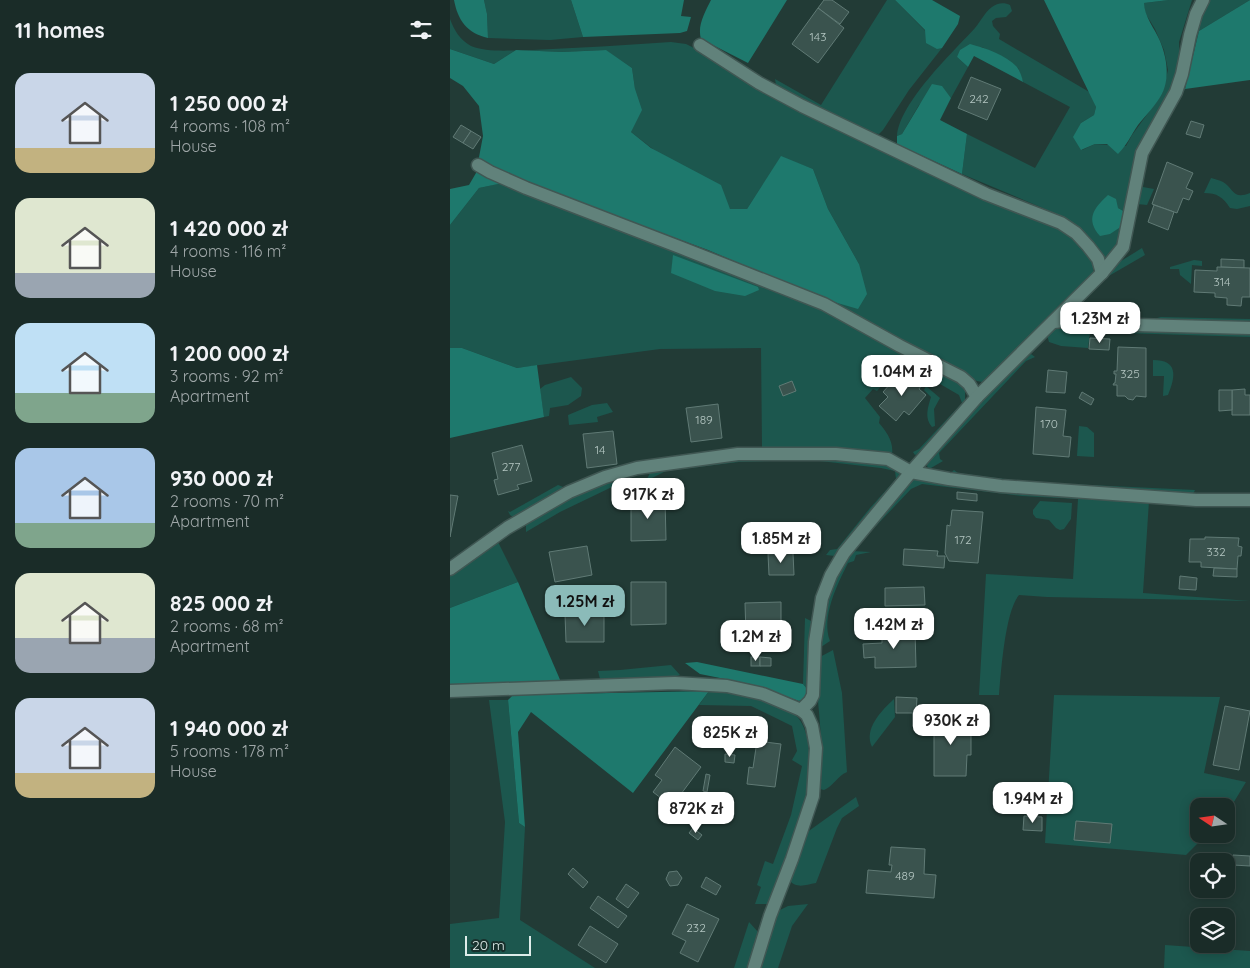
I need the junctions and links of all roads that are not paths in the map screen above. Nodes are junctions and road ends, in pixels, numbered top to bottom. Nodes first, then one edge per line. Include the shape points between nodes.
1 (1203, 0) edge
2 (700, 46) dead end
3 (478, 165) dead end
4 (1102, 273) junction
5 (1053, 322) junction
6 (1250, 328) edge
7 (976, 397) junction
8 (911, 472) junction
9 (1250, 500) edge
10 (450, 569) edge
11 (450, 692) edge
12 (801, 710) junction
13 (754, 968) edge

1 - 4 street via 1196,14 1176,92 1142,153 1123,247
2 - 4 street via 802,106 978,190 1061,223 1076,233 1098,258
3 - 7 street via 526,188 824,304 960,376
4 - 5 street
5 - 6 street
5 - 7 street
7 - 8 street
8 - 9 street via 1000,486 1196,500
8 - 10 street via 888,459 785,453 738,454 637,468 569,492 498,533
8 - 12 street via 844,553 831,575 818,621 813,695
11 - 12 street via 708,684 746,689
12 - 13 street via 812,726 816,748 812,796

